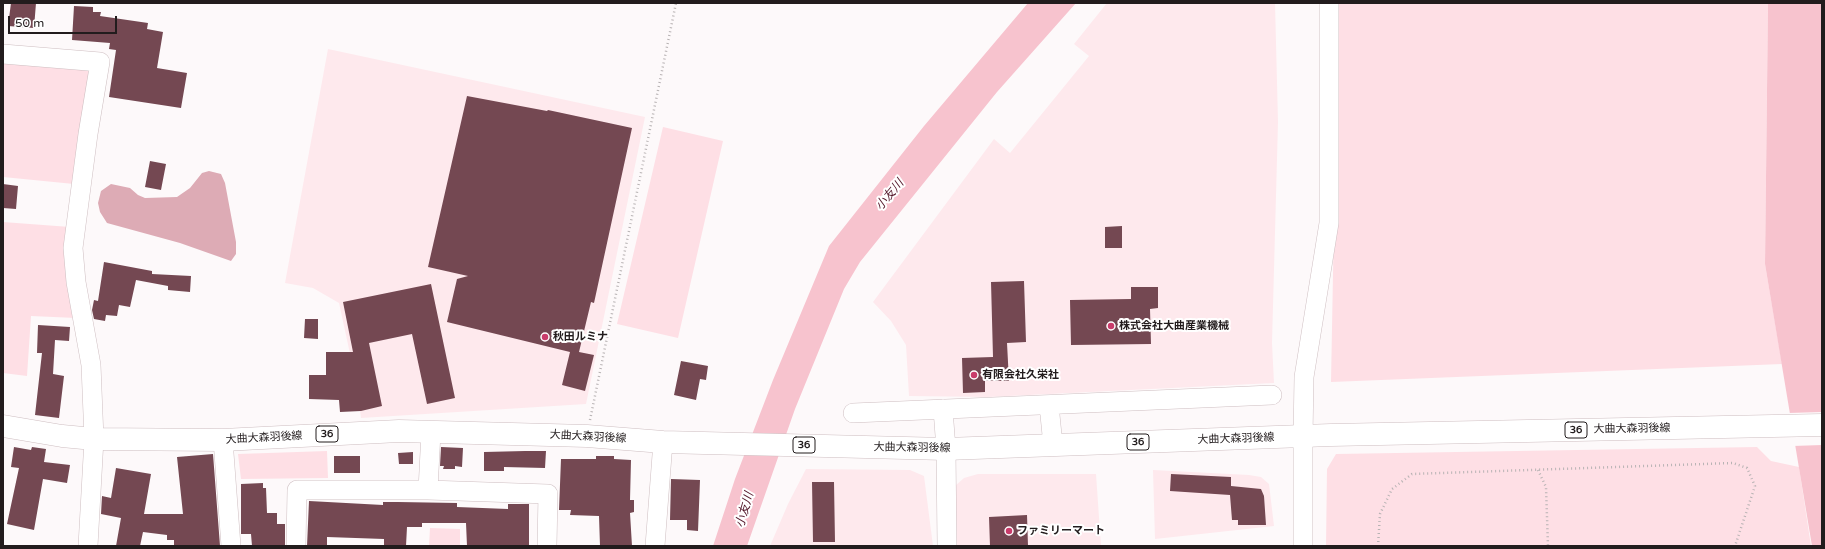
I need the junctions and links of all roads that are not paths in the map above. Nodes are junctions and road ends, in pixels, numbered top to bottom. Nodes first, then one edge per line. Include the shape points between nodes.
1 (1329, 3) edge
2 (3, 54) edge
3 (1272, 395) dead end
4 (1049, 405) junction
5 (943, 409) junction
6 (853, 413) dead end
7 (1822, 425) edge
8 (3, 426) edge
9 (431, 432) junction
10 (1303, 437) junction
11 (94, 439) junction
12 (223, 440) junction
13 (663, 442) junction
14 (1053, 445) junction
15 (946, 449) junction
16 (428, 490) junction
17 (88, 546) edge
18 (231, 546) edge
19 (296, 546) edge
20 (547, 546) edge
21 (655, 546) edge
22 (947, 546) edge
23 (1304, 546) edge

1 - 10 street via 1329,222 1304,377
2 - 11 street via 100,62 73,248 76,282 91,365
3 - 4 street
4 - 5 street
4 - 14 street
5 - 6 street
5 - 15 street
7 - 10 main road, 大曲大森羽後線 / 36
8 - 11 main road, 大曲大森羽後線 / 36
9 - 12 main road, 大曲大森羽後線 / 36 via 400,431
9 - 13 main road, 大曲大森羽後線 / 36 via 587,436
9 - 16 street
10 - 14 main road, 大曲大森羽後線 / 36
10 - 23 street
11 - 12 main road, 大曲大森羽後線 / 36
11 - 17 street
12 - 18 street
13 - 15 main road, 大曲大森羽後線 / 36
13 - 21 street
14 - 15 main road, 大曲大森羽後線 / 36
15 - 22 street
16 - 19 street via 297,490
16 - 20 street via 548,494

